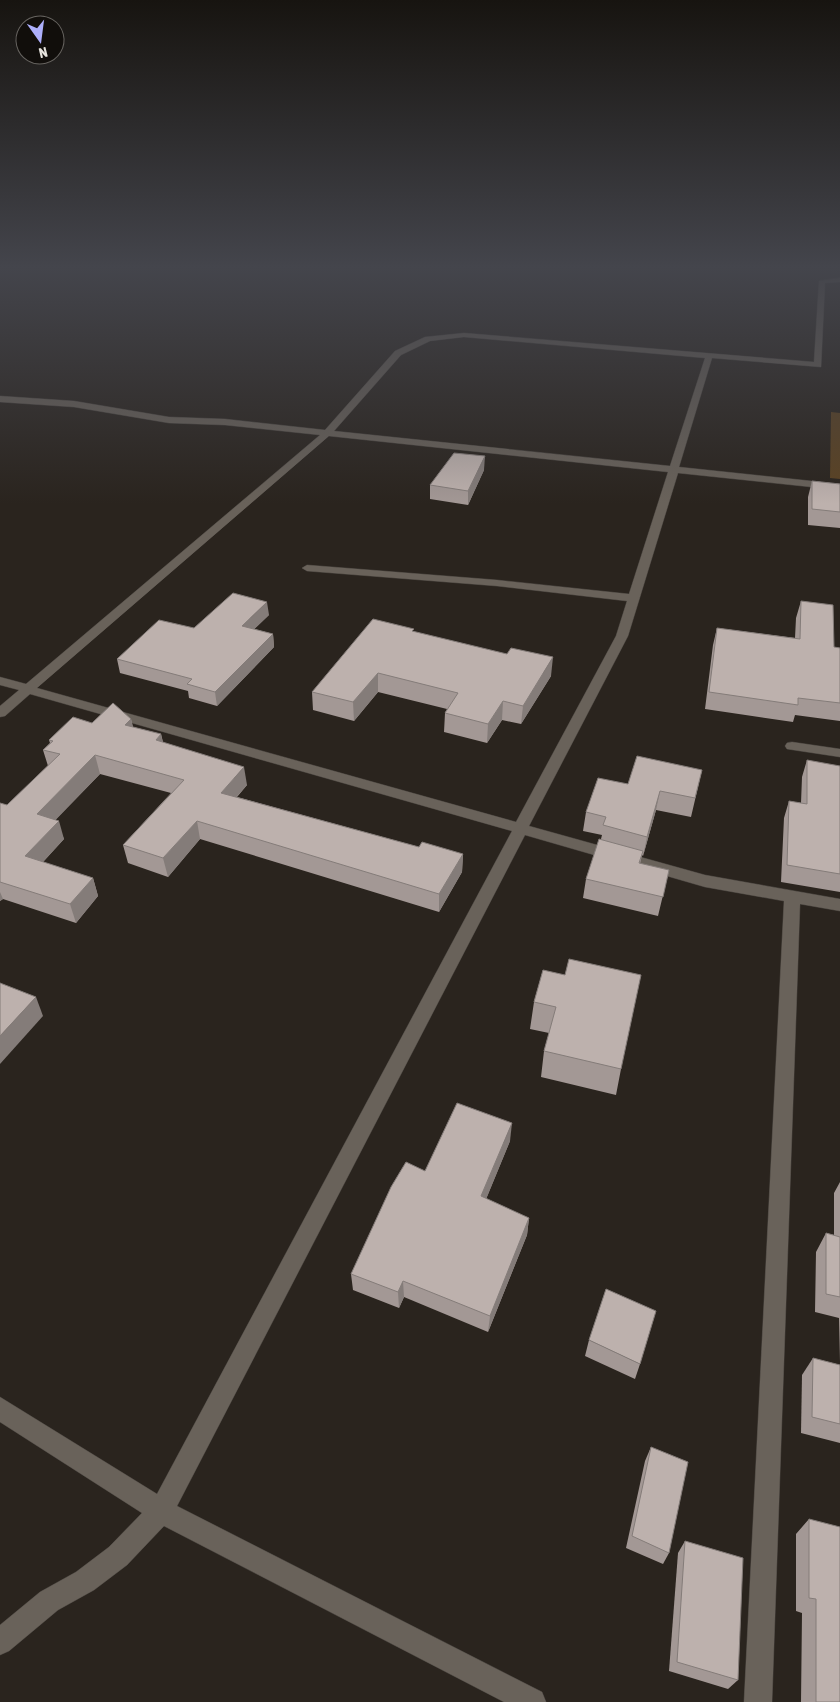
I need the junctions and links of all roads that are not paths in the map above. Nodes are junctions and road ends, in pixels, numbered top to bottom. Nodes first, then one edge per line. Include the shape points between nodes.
1 (414, 345) edge
2 (586, 345) edge
3 (819, 345) edge
4 (709, 356) junction
5 (0, 399) edge
6 (327, 433) junction
7 (673, 470) junction
8 (840, 487) edge
9 (308, 568) dead end
10 (634, 598) junction
11 (0, 680) edge
12 (30, 689) junction
13 (0, 713) edge
14 (792, 746) dead end
15 (840, 753) edge
16 (521, 828) junction
17 (792, 896) junction
18 (840, 905) edge
19 (0, 1409) edge
20 (161, 1511) junction
21 (0, 1642) edge
22 (532, 1702) edge
23 (758, 1702) edge

1 - 6 street via 398,353
2 - 4 street
3 - 4 street via 818,365
4 - 7 street
5 - 6 street via 74,404 169,420 225,422
6 - 7 street
6 - 12 street
7 - 8 street
7 - 10 street
9 - 10 street
10 - 16 street via 622,636
11 - 12 street
12 - 13 street
12 - 16 street
14 - 15 street
16 - 17 street via 705,881
16 - 20 street
17 - 18 street
17 - 23 street
19 - 20 street
20 - 21 street via 118,1556 85,1581 49,1601
20 - 22 street

